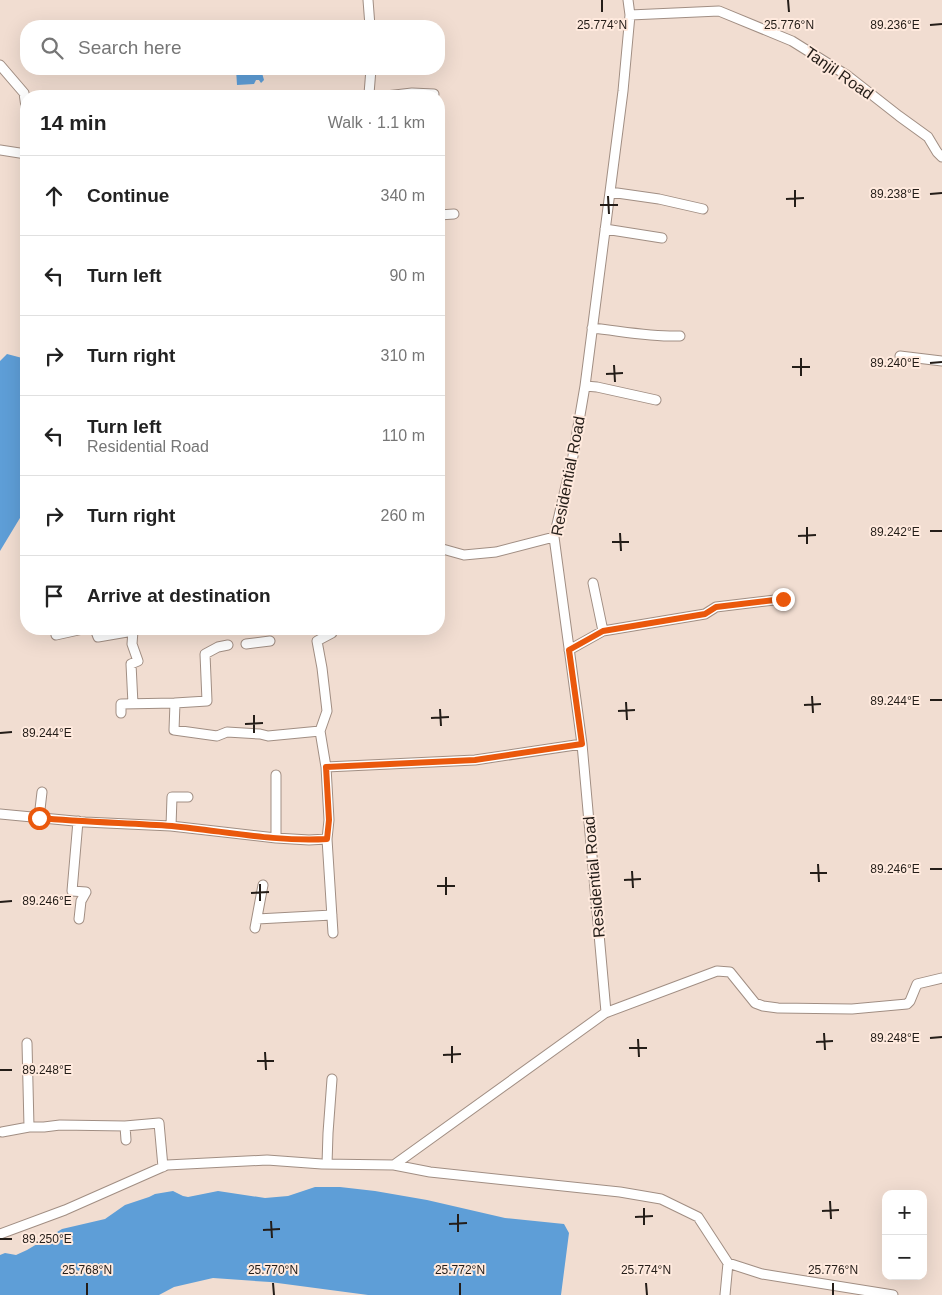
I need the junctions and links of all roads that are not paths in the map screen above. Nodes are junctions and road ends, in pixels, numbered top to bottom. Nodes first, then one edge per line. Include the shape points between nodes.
1 (368, 0) edge
2 (628, 0) edge
3 (630, 15) junction
4 (370, 20) edge
5 (0, 65) edge
6 (371, 75) edge
7 (21, 90) edge
8 (369, 90) edge
9 (0, 150) edge
10 (20, 153) edge
11 (942, 157) edge
12 (610, 192) junction
13 (703, 209) dead end
14 (454, 214) dead end
15 (445, 215) edge
16 (605, 229) junction
17 (662, 238) dead end
18 (592, 328) junction
19 (680, 336) dead end
20 (900, 356) dead end
21 (942, 361) edge
22 (585, 386) junction
23 (656, 400) dead end
24 (554, 537) junction
25 (445, 550) edge
26 (594, 583) dead end
27 (783, 599) dead end
28 (603, 631) junction
29 (133, 635) edge
30 (328, 635) edge
31 (270, 641) dead end
32 (246, 644) dead end
33 (228, 645) dead end
34 (569, 650) junction
35 (175, 703) junction
36 (133, 704) junction
37 (121, 712) dead end
38 (320, 731) junction
39 (582, 744) junction
40 (326, 767) junction
41 (276, 775) dead end
42 (42, 792) dead end
43 (188, 798) dead end
44 (0, 814) edge
45 (39, 818) junction
46 (78, 821) junction
47 (172, 826) junction
48 (276, 838) junction
49 (327, 839) junction
50 (263, 886) dead end
51 (332, 915) junction
52 (79, 919) dead end
53 (333, 933) dead end
54 (942, 978) edge
55 (606, 1012) junction
56 (28, 1043) dead end
57 (332, 1079) dead end
58 (126, 1126) junction
59 (29, 1127) junction
60 (2, 1132) dead end
61 (126, 1140) dead end
62 (327, 1164) junction
63 (394, 1165) junction
64 (163, 1167) junction
65 (0, 1234) edge
66 (728, 1263) junction
67 (725, 1295) edge
68 (893, 1295) edge

1 - 4 street
2 - 3 street, Residential Road
3 - 11 street, Tanjil Road via 719,11 792,41 848,76 928,137
3 - 12 street, Residential Road
5 - 7 street
6 - 8 street
9 - 10 street
12 - 13 street
12 - 16 street, Residential Road
14 - 15 street
16 - 17 street
16 - 18 street, Residential Road
18 - 19 street via 660,337
18 - 22 street, Residential Road
20 - 21 street
22 - 23 street
22 - 24 street, Residential Road
24 - 25 street via 496,552 464,555
24 - 34 street, Residential Road
26 - 28 street
27 - 28 street via 716,607 705,614
28 - 34 street
29 - 36 street via 138,661 131,664
30 - 38 street via 317,641 326,711
31 - 32 street
33 - 35 street via 205,654 207,701
34 - 39 street, Residential Road
35 - 36 street
35 - 38 street via 174,730 217,736 227,732 268,736
36 - 37 street via 121,704
38 - 40 street
39 - 40 street via 475,760
39 - 55 street, Residential Road
40 - 49 street
41 - 48 street
42 - 45 street
43 - 47 street via 172,796
44 - 45 street
45 - 46 street
46 - 47 street
46 - 52 street via 72,891 86,892 81,901
47 - 48 street
48 - 49 street
49 - 51 street
50 - 51 street via 256,924
51 - 53 street
54 - 55 street via 917,984 906,1004 852,1009 778,1008 754,1003 730,972 717,971
55 - 63 street
56 - 59 street
57 - 62 street
58 - 59 street
58 - 61 street
58 - 64 street via 159,1123
59 - 60 street
62 - 63 street
62 - 64 street via 267,1160
63 - 66 street via 430,1172 661,1198 698,1217
64 - 65 street via 65,1210
66 - 67 street
66 - 68 street via 762,1274

